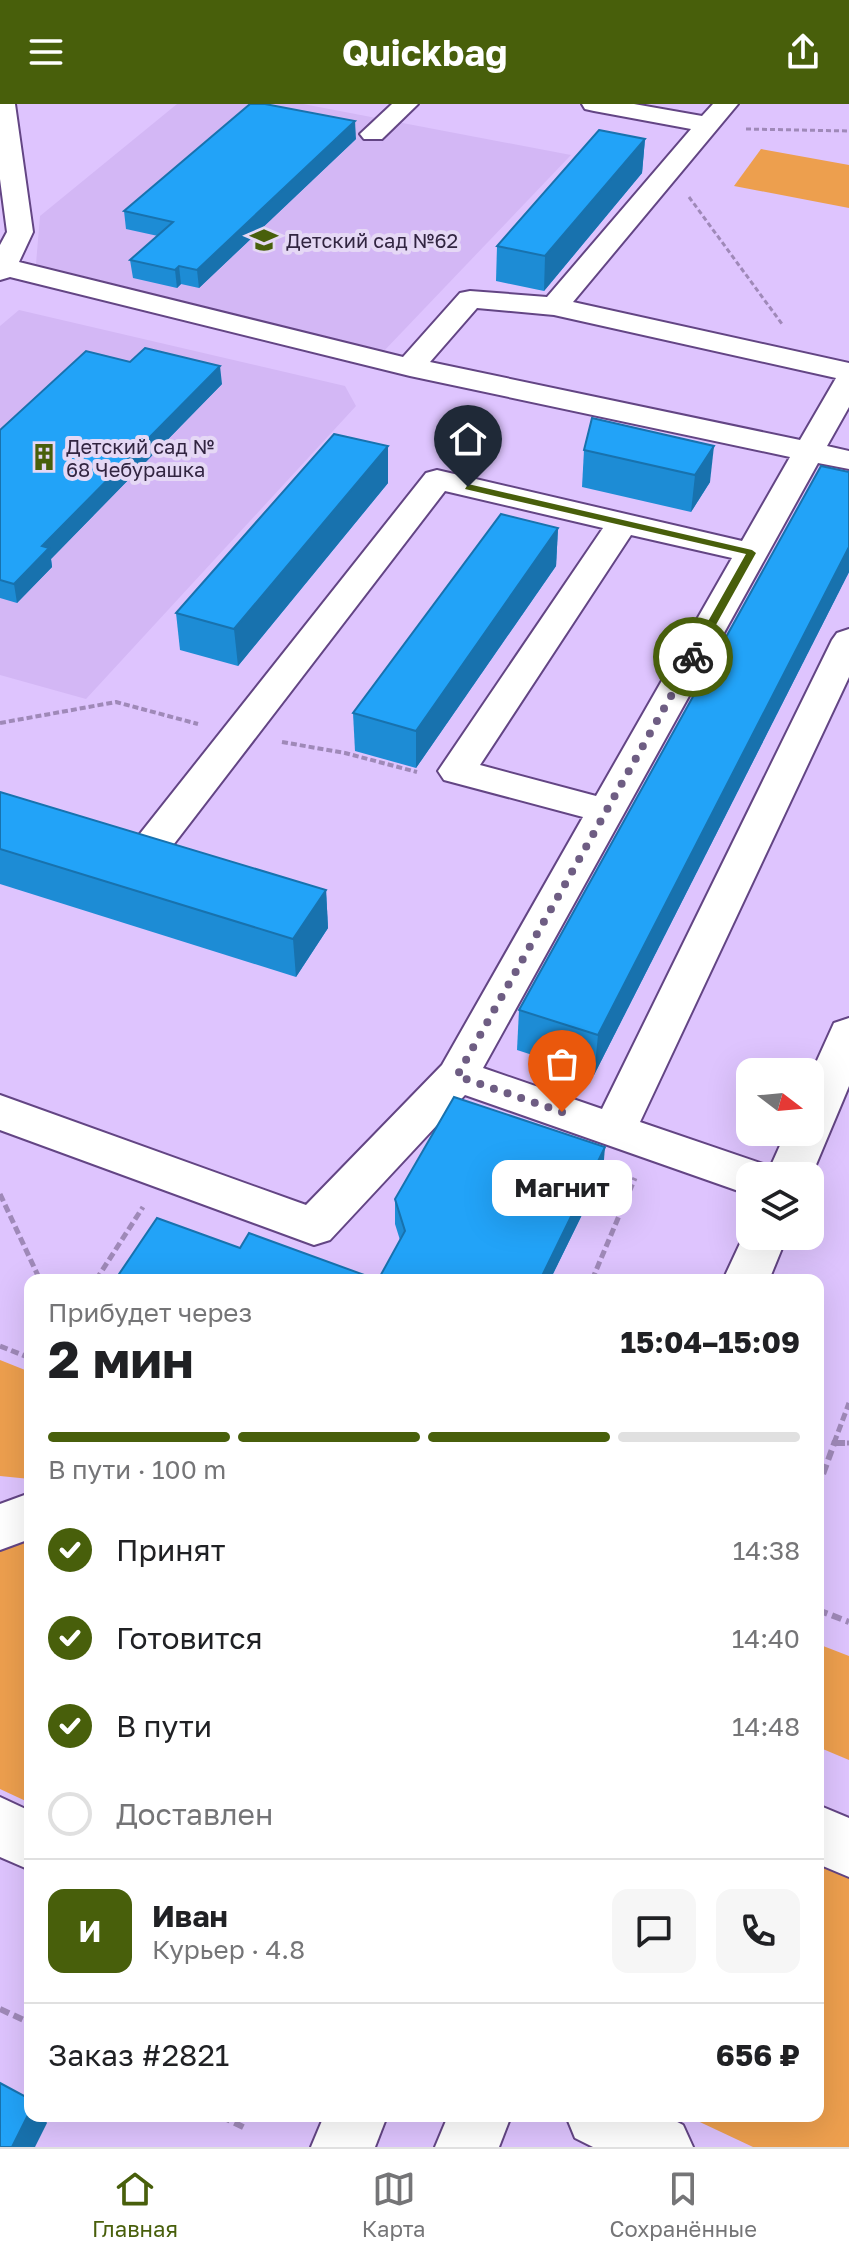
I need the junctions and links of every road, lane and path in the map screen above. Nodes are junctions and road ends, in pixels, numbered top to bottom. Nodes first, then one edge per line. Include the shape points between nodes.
1 (3, 104) edge
2 (406, 104) edge
3 (594, 104) edge
4 (717, 114) edge
5 (849, 131) edge
6 (373, 134) dead end
7 (670, 170) junction
8 (8, 194) edge
9 (2, 269) edge
10 (554, 306) junction
11 (811, 363) junction
12 (410, 367) junction
13 (849, 372) edge
14 (849, 380) edge
15 (809, 451) junction
16 (849, 460) edge
17 (623, 523) junction
18 (752, 553) junction
19 (849, 640) edge
20 (606, 811) junction
21 (153, 844) edge
22 (849, 1034) edge
23 (457, 1076) junction
24 (824, 1093) edge
25 (0, 1112) edge
26 (632, 1136) junction
27 (165, 1172) junction
28 (736, 1172) edge
29 (0, 1194) edge
30 (758, 1250) edge
31 (37, 1274) edge
32 (100, 1274) edge
33 (594, 1274) edge
34 (748, 1274) edge
35 (0, 1346) edge
36 (24, 1356) edge
37 (849, 1403) edge
38 (835, 1443) junction
39 (849, 1443) edge
40 (824, 1472) edge
41 (0, 1506) edge
42 (24, 1509) edge
43 (24, 1518) edge
44 (0, 1527) edge
45 (824, 1612) edge
46 (849, 1622) edge
47 (0, 1826) edge
48 (824, 1837) edge
49 (24, 1838) edge
50 (849, 1848) edge
51 (0, 2009) edge
52 (24, 2020) edge
53 (233, 2122) edge
54 (353, 2122) edge
55 (477, 2122) edge
56 (609, 2122) edge
57 (245, 2128) dead end
58 (343, 2147) edge
59 (467, 2147) edge
60 (661, 2147) edge

1 - 8 street
2 - 6 street
3 - 4 street
4 - 5 path via 736,129
4 - 7 street
7 - 10 street
7 - 11 path
8 - 9 street via 20,232
9 - 12 street
10 - 11 street
10 - 12 street via 470,299
11 - 13 street
12 - 15 street
14 - 15 street
15 - 16 street
15 - 18 street
17 - 18 street
17 - 20 street via 457,771
17 - 21 street via 437,480
18 - 20 street
19 - 26 street
20 - 23 street
22 - 24 street
23 - 26 street
23 - 27 street via 314,1227
25 - 27 street
26 - 28 street
26 - 33 path
27 - 32 path
29 - 31 path
30 - 34 street
35 - 36 path
37 - 38 path
38 - 39 path
38 - 40 path
41 - 42 street
43 - 44 street
45 - 46 path
47 - 49 street
48 - 50 street
51 - 52 path
53 - 57 path
54 - 58 street
55 - 59 street
56 - 60 street

